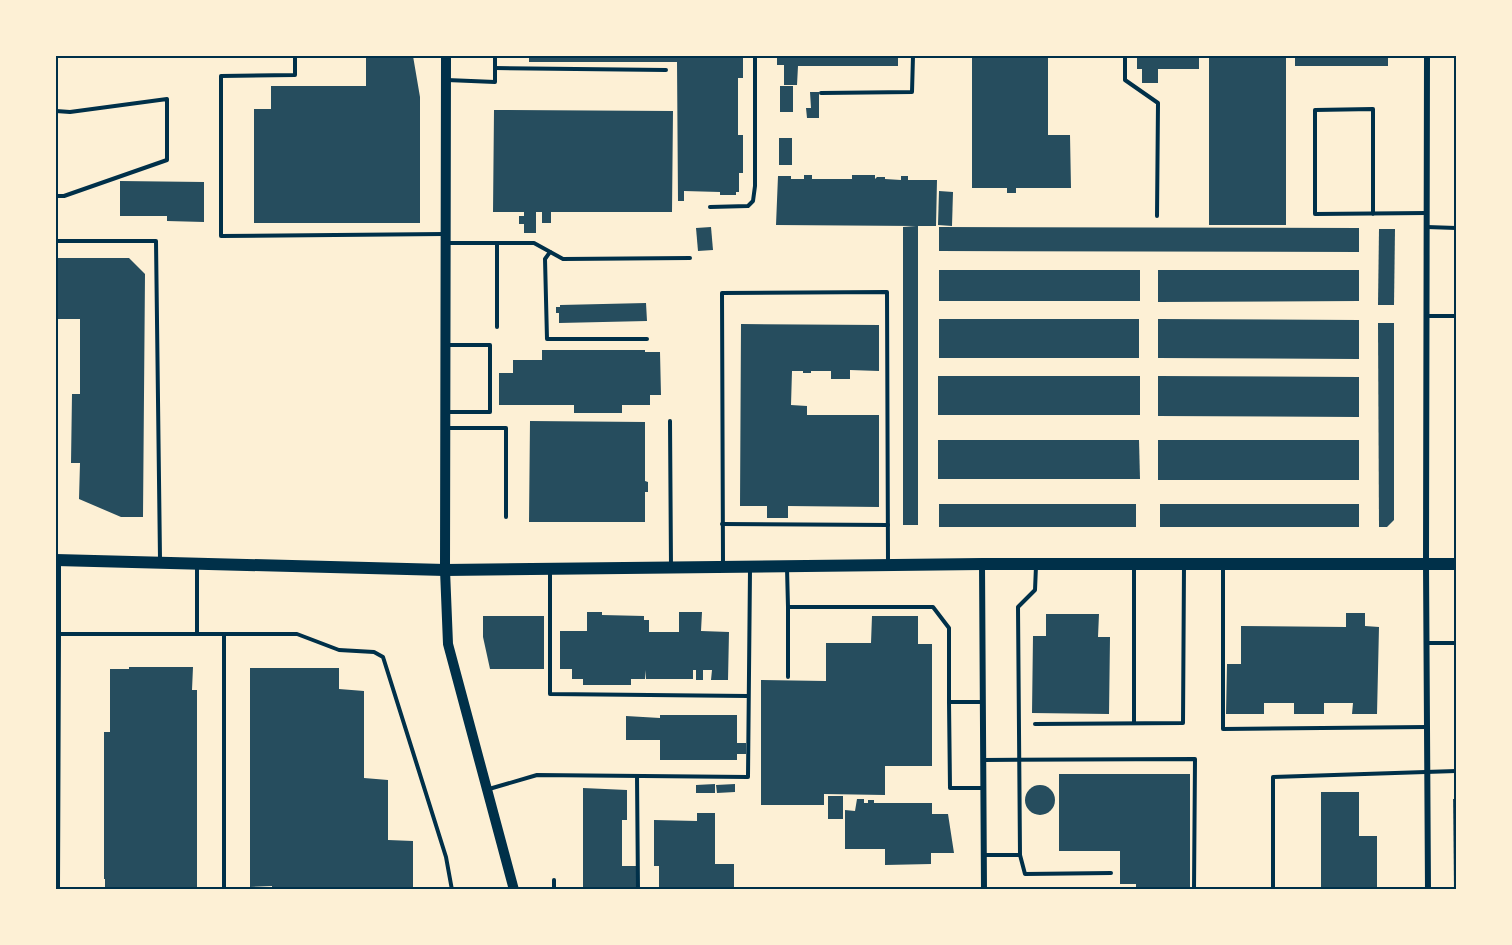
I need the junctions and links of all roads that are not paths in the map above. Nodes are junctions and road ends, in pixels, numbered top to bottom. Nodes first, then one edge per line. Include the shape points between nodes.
1 (295, 56) edge
2 (446, 56) edge
3 (495, 56) edge
4 (755, 56) edge
5 (913, 56) edge
6 (1125, 56) edge
7 (1427, 56) edge
8 (495, 68) junction
9 (666, 70) dead end
10 (446, 80) junction
11 (821, 93) dead end
12 (56, 111) edge
13 (56, 196) edge
14 (710, 207) dead end
15 (1373, 213) junction
16 (1427, 213) junction
17 (1157, 216) dead end
18 (1427, 227) junction
19 (1456, 228) edge
20 (445, 239) junction
21 (56, 242) edge
22 (497, 243) junction
23 (550, 252) junction
24 (690, 258) dead end
25 (1427, 316) junction
26 (1456, 316) edge
27 (497, 327) dead end
28 (647, 339) dead end
29 (445, 345) junction
30 (445, 412) junction
31 (670, 421) dead end
32 (445, 428) junction
33 (506, 517) dead end
34 (722, 524) junction
35 (888, 525) junction
36 (57, 560) edge
37 (160, 563) junction
38 (197, 564) junction
39 (982, 564) junction
40 (1036, 564) junction
41 (1134, 564) junction
42 (1184, 564) junction
43 (1223, 564) junction
44 (1426, 564) junction
45 (1456, 564) edge
46 (888, 565) junction
47 (787, 566) junction
48 (671, 567) junction
49 (723, 567) junction
50 (750, 567) junction
51 (550, 569) junction
52 (445, 570) junction
53 (788, 607) junction
54 (59, 634) junction
55 (197, 634) junction
56 (224, 634) junction
57 (1426, 643) junction
58 (1456, 643) edge
59 (788, 677) dead end
60 (748, 696) junction
61 (949, 702) junction
62 (983, 702) junction
63 (1134, 723) junction
64 (1035, 724) dead end
65 (1427, 727) junction
66 (983, 760) junction
67 (1019, 760) junction
68 (1428, 771) junction
69 (1456, 771) edge
70 (637, 776) junction
71 (984, 788) junction
72 (487, 790) junction
73 (984, 855) junction
74 (1020, 855) junction
75 (1111, 873) dead end
76 (554, 880) dead end
77 (58, 890) edge
78 (224, 890) edge
79 (452, 890) edge
80 (514, 890) edge
81 (554, 890) edge
82 (638, 890) edge
83 (984, 890) edge
84 (1194, 890) edge
85 (1273, 890) edge
86 (1428, 890) edge

1 - 20 lane via 295,75 221,76 221,236
2 - 10 street
3 - 8 lane
4 - 14 lane via 753,201 748,206
5 - 11 lane via 912,92
6 - 17 lane via 1125,80 1158,103
7 - 16 street
8 - 9 lane
8 - 10 lane via 495,82
10 - 20 street
12 - 13 lane via 167,99 167,160
15 - 15 lane via 1316,214 1316,110 1373,109
15 - 16 lane
16 - 18 street
18 - 19 lane
18 - 25 street
20 - 22 lane
20 - 29 street
21 - 37 lane via 156,241
22 - 23 lane via 534,243
22 - 27 lane
23 - 24 lane via 563,259
23 - 28 lane via 545,259 547,339
25 - 26 lane
25 - 44 street
29 - 30 street
29 - 30 lane via 490,345 490,412
30 - 32 street
31 - 48 lane
32 - 33 lane via 506,428
32 - 52 street
34 - 35 lane
34 - 35 lane via 722,293 887,292
34 - 49 lane
35 - 46 lane
36 - 37 main road
36 - 54 lane
37 - 38 main road
38 - 52 main road
38 - 55 lane
39 - 40 main road
39 - 46 main road
39 - 62 street
40 - 41 main road
40 - 67 lane via 1035,590 1018,607
41 - 42 main road
41 - 63 lane
42 - 43 main road
42 - 63 lane via 1182,723
43 - 44 main road
43 - 65 lane via 1223,729
44 - 45 main road
44 - 57 street
46 - 47 main road
47 - 50 main road
47 - 53 lane
48 - 49 main road
48 - 51 main road
49 - 50 main road
50 - 60 lane
51 - 52 main road
51 - 60 lane via 550,694
52 - 72 street via 448,644
53 - 59 lane
53 - 61 lane via 933,607 948,628
54 - 55 lane
54 - 77 lane
55 - 56 lane
56 - 78 lane
56 - 79 lane via 297,634 339,650 374,652 382,657 446,857
57 - 58 lane
57 - 65 street
60 - 70 lane via 748,777
61 - 62 lane
61 - 71 lane via 950,788
62 - 66 street
63 - 64 lane
65 - 68 street
66 - 67 lane
66 - 71 street
67 - 74 lane
67 - 84 lane via 1195,759
68 - 69 lane
68 - 85 lane via 1273,777
68 - 86 street
70 - 72 lane via 537,775
70 - 82 lane
71 - 73 street
72 - 80 street
73 - 74 lane
73 - 83 street
74 - 75 lane via 1025,874
76 - 81 lane

